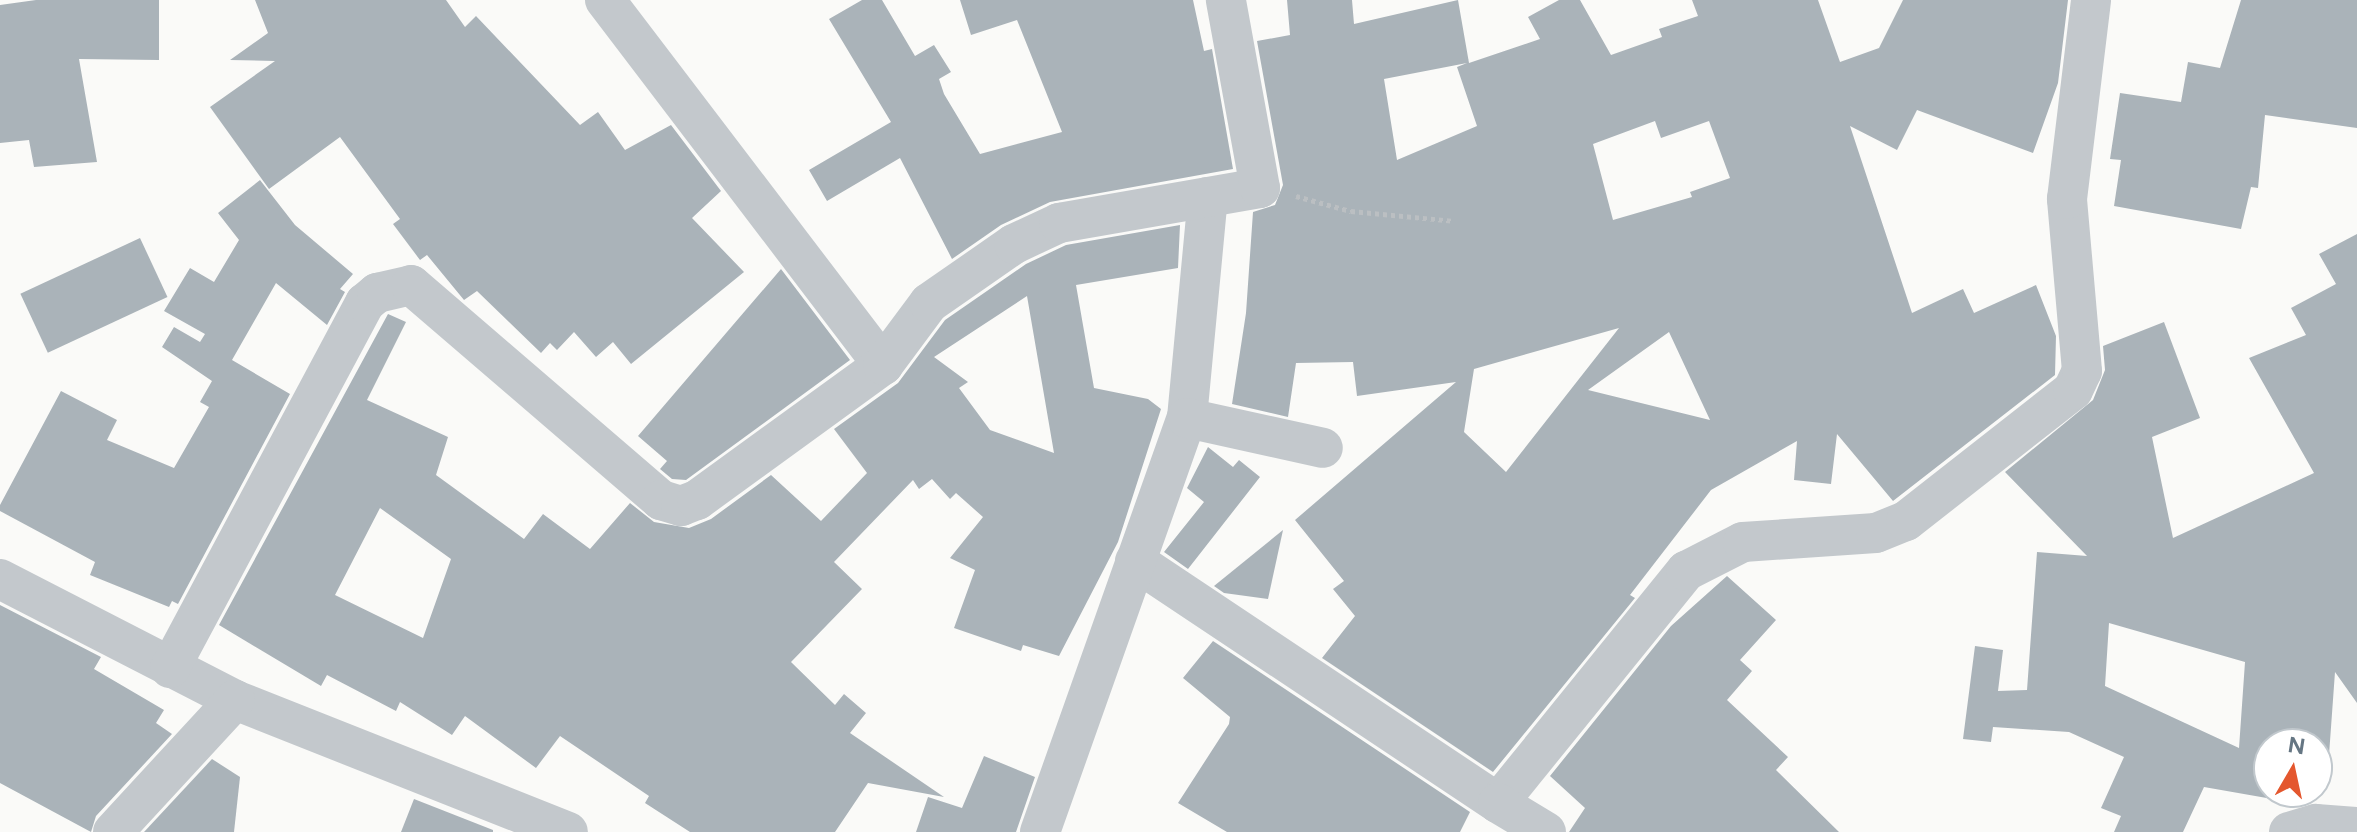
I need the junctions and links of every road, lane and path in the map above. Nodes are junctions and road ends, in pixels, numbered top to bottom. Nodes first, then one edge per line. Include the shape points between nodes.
1 (605, 0) edge
2 (1226, 0) edge
3 (2091, 0) edge
4 (1260, 188) junction
5 (1208, 197) junction
6 (1454, 221) dead end
7 (883, 365) junction
8 (1187, 418) junction
9 (1323, 448) dead end
10 (1135, 561) junction
11 (0, 579) edge
12 (170, 668) junction
13 (235, 700) junction
14 (1498, 803) junction
15 (2357, 827) edge
16 (113, 832) edge
17 (568, 832) edge
18 (1040, 832) edge
19 (1546, 832) edge
20 (2289, 832) edge

1 - 7 street
2 - 4 street
3 - 14 street via 2067,199 2082,371 2073,390 1906,521 1876,533 1743,542 1686,571
4 - 5 street
4 - 6 path via 1351,211
5 - 7 street via 1059,223 1014,244 929,303
5 - 8 street
7 - 12 street via 697,500 681,506 661,500 411,285 377,293 365,303
8 - 9 street
8 - 10 street
10 - 14 street
10 - 18 street
11 - 12 street
12 - 13 street
13 - 16 street
13 - 17 street
14 - 19 street
15 - 20 street via 2316,824

